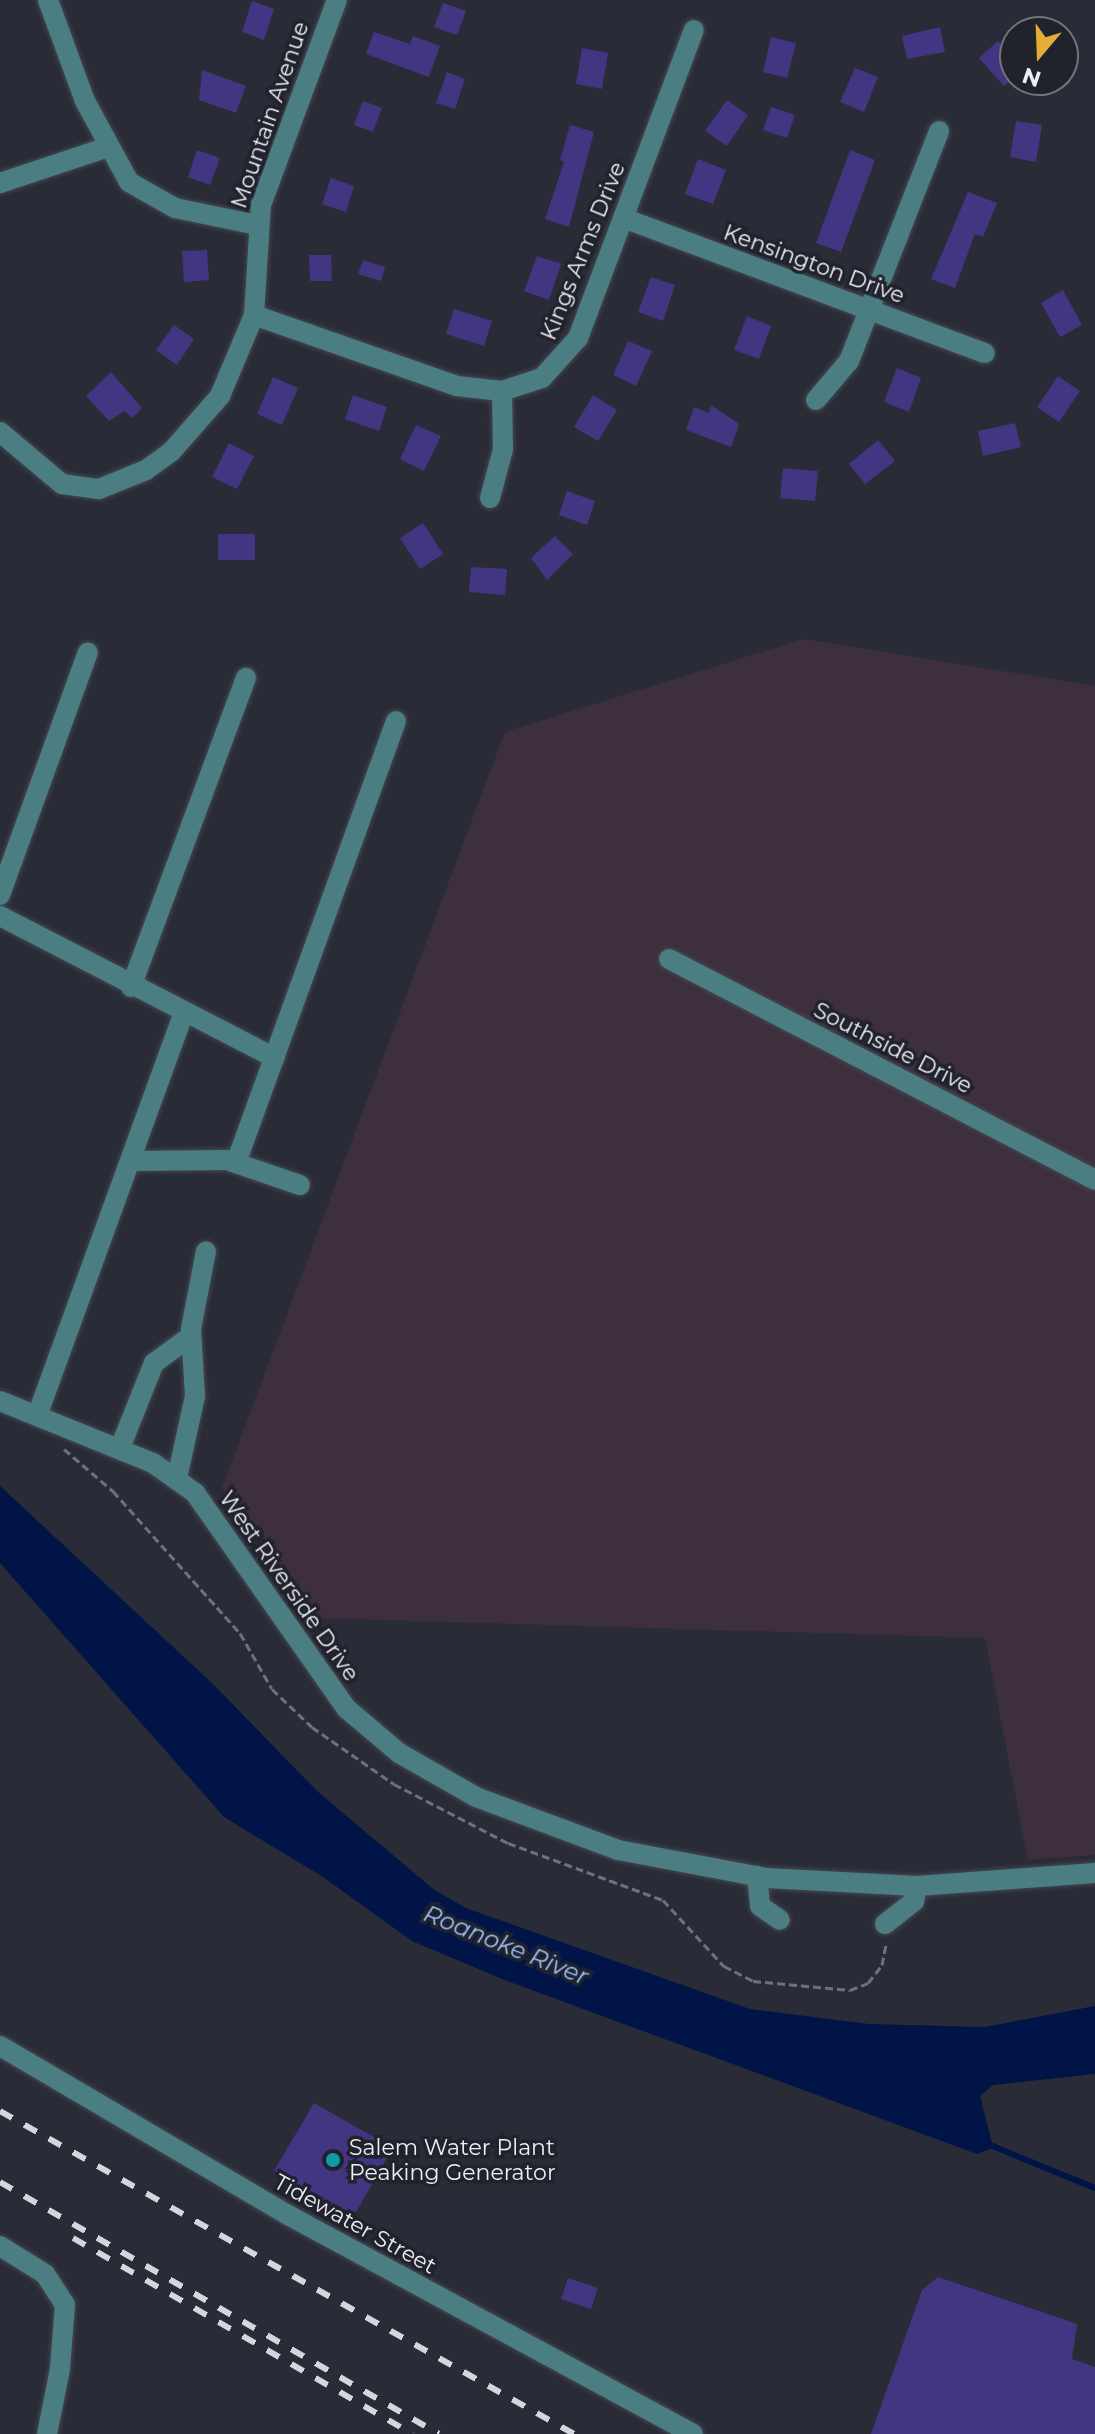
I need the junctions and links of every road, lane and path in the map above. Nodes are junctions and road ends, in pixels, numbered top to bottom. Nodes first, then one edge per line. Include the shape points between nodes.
1 (48, 0) edge
2 (337, 0) edge
3 (694, 30) dead end
4 (939, 131) dead end
5 (108, 147) junction
6 (0, 183) edge
7 (626, 219) junction
8 (257, 225) junction
9 (869, 311) junction
10 (254, 315) junction
11 (985, 353) dead end
12 (502, 391) junction
13 (816, 400) dead end
14 (0, 432) edge
15 (490, 498) dead end
16 (88, 652) dead end
17 (246, 678) dead end
18 (396, 721) dead end
19 (0, 895) edge
20 (0, 916) edge
21 (669, 959) dead end
22 (131, 987) junction
23 (184, 1013) junction
24 (275, 1058) junction
25 (131, 1161) junction
26 (236, 1163) junction
27 (1095, 1180) edge
28 (300, 1185) dead end
29 (206, 1251) dead end
30 (191, 1336) junction
31 (0, 1401) edge
32 (37, 1416) junction
33 (120, 1448) junction
34 (177, 1478) junction
35 (1095, 1873) edge
36 (757, 1876) junction
37 (917, 1886) junction
38 (780, 1920) dead end
39 (885, 1924) dead end
40 (0, 2046) edge
41 (0, 2246) edge
42 (47, 2434) edge
43 (693, 2434) edge

1 - 5 street
2 - 8 street, Mountain Avenue
3 - 7 street, Kings Arms Drive
4 - 9 street
5 - 6 street
5 - 8 street via 129,182 151,197 214,219
7 - 9 street, Kensington Drive
7 - 12 street, Kings Arms Drive via 571,351 542,378
8 - 10 street, Mountain Avenue
9 - 11 street, Kensington Drive
9 - 13 street via 843,371
10 - 12 street, Kings Arms Drive via 457,386
10 - 14 street, Mountain Avenue via 238,365 193,430 171,452 119,484 90,489 62,484
12 - 15 street via 503,449
16 - 19 street
17 - 22 street
18 - 24 street
20 - 22 street
21 - 27 street, Southside Drive
22 - 23 street
23 - 24 street
23 - 25 street
24 - 26 street
25 - 26 street via 195,1157
25 - 32 street
26 - 28 street
29 - 30 street
30 - 33 street via 154,1363
30 - 34 street via 195,1396
31 - 32 street, West Riverside Drive
32 - 33 street, West Riverside Drive
33 - 34 street, West Riverside Drive
34 - 36 street, West Riverside Drive via 216,1517 316,1672 347,1709 399,1753 476,1797 579,1838 668,1862
35 - 37 street, West Riverside Drive
36 - 37 street, West Riverside Drive
36 - 38 street via 760,1906
37 - 39 street via 914,1901
40 - 43 street, Tidewater Street via 290,2216
41 - 42 street via 45,2274 65,2305

